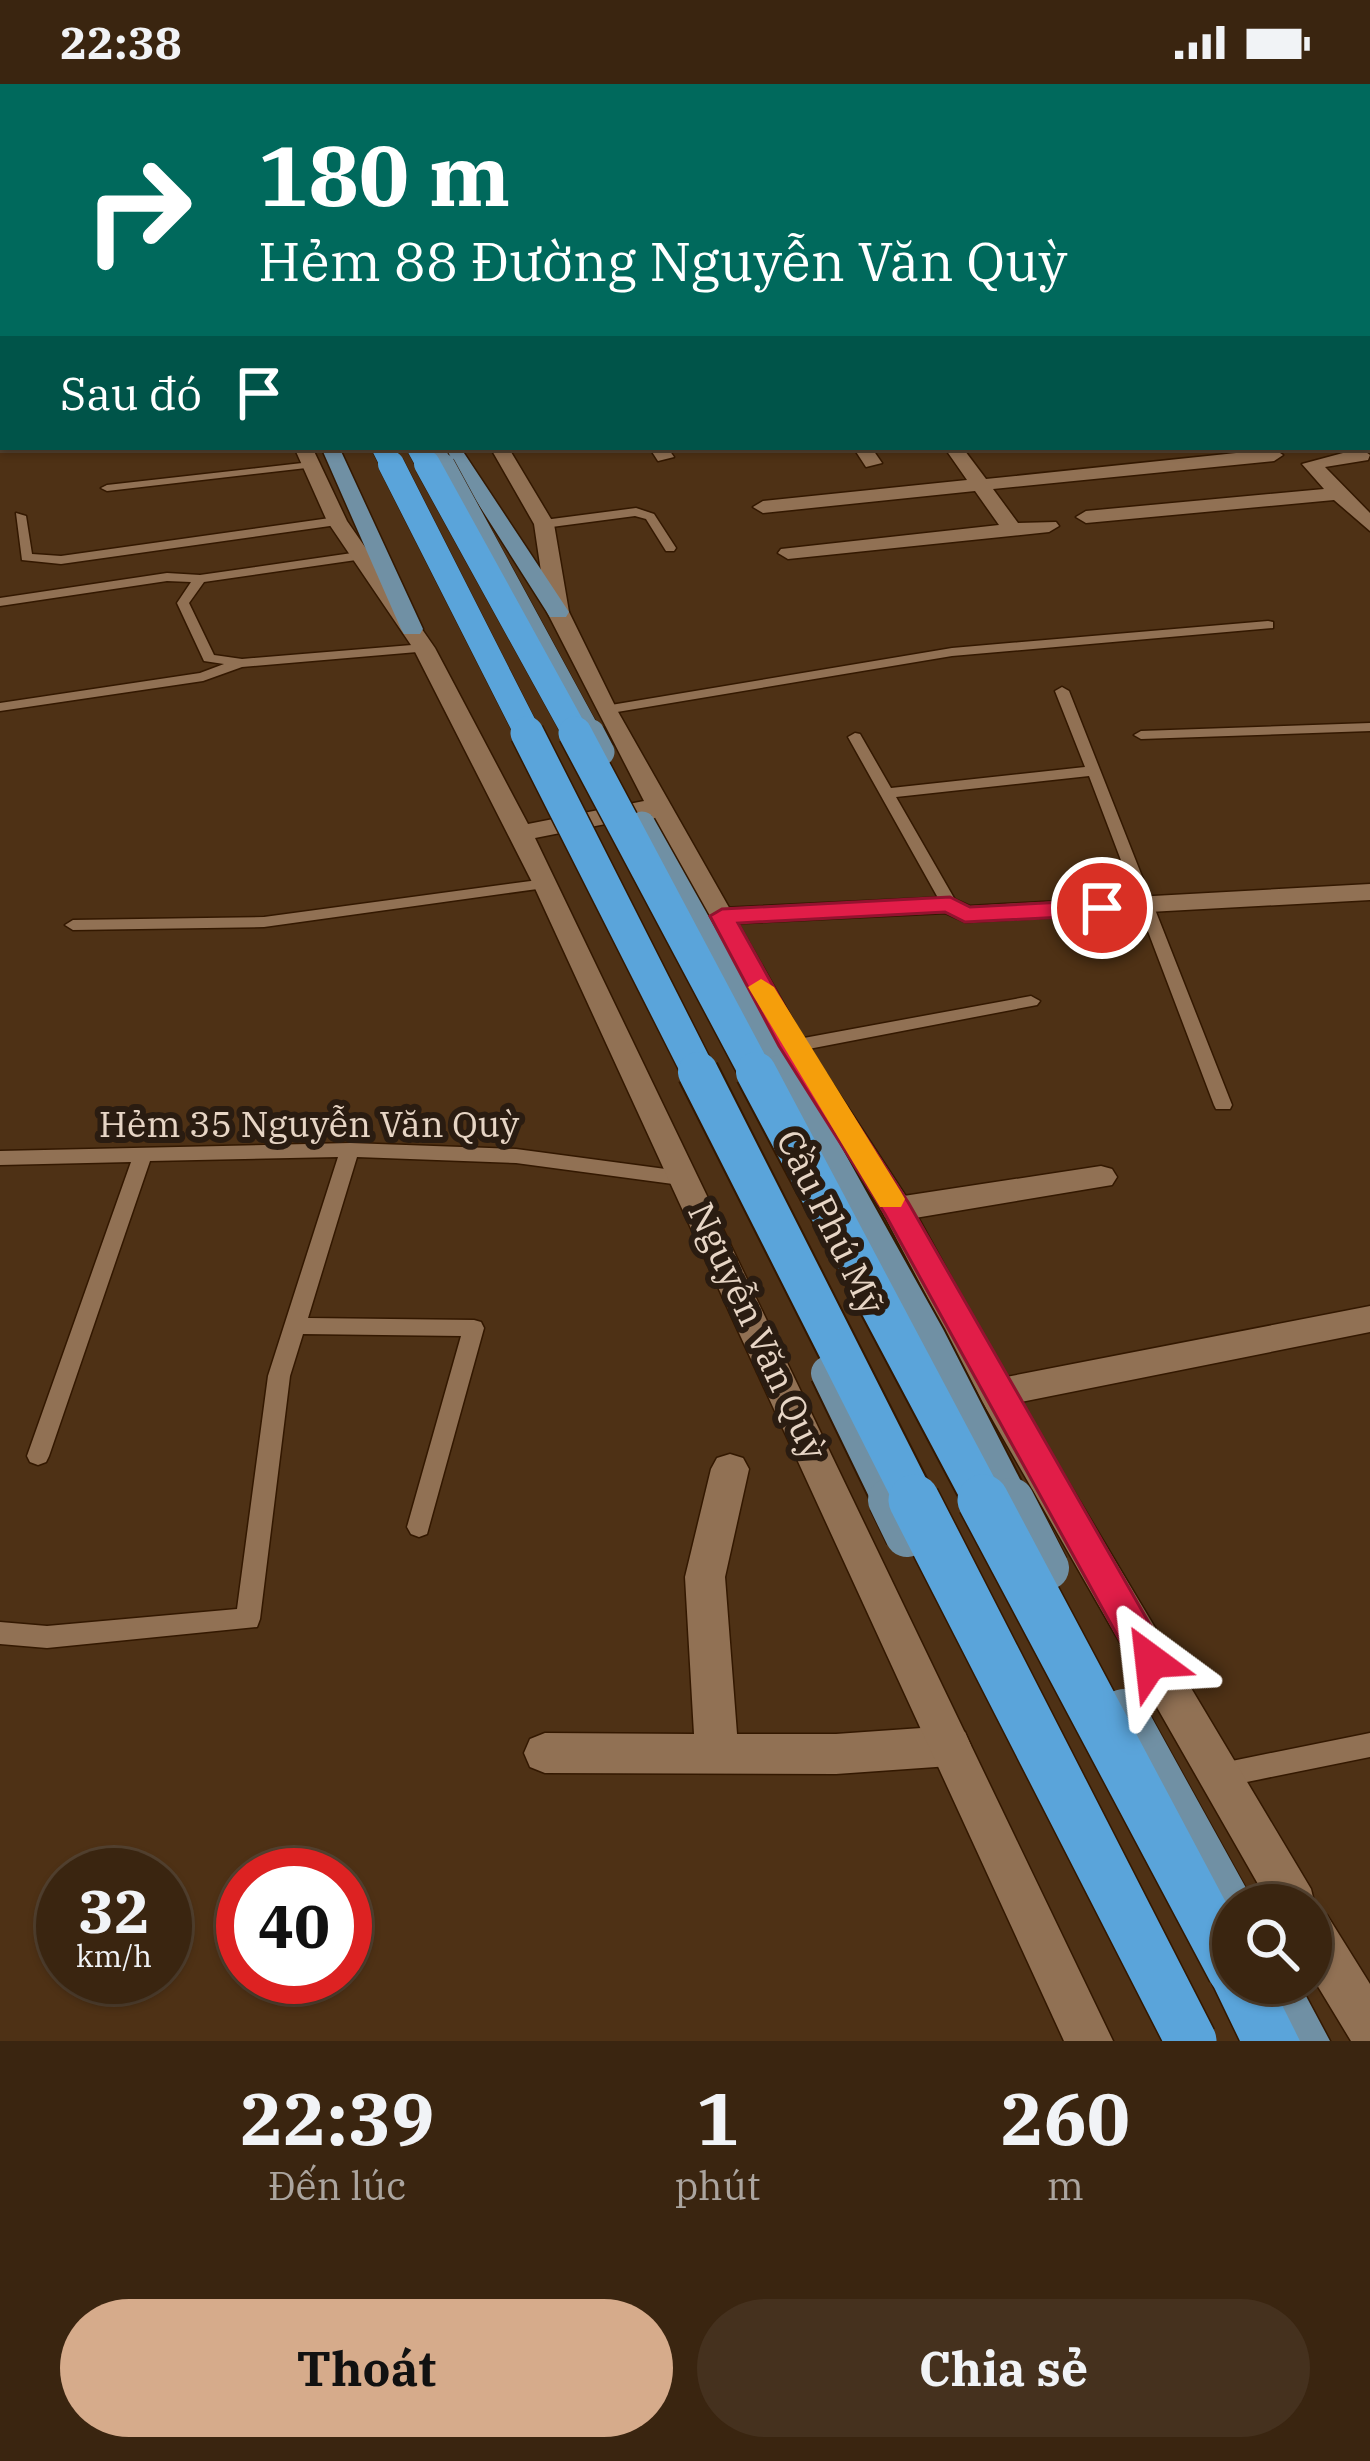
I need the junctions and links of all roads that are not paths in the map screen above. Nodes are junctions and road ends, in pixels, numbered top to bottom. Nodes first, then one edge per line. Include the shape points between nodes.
1 (379, 450) edge
2 (380, 450) edge
3 (420, 450) edge
4 (437, 450) edge
5 (453, 450) edge
6 (501, 450) edge
7 (955, 450) edge
8 (1118, 450) edge
9 (315, 453) edge
10 (1359, 454) edge
11 (1274, 455) dead end
12 (1139, 469) junction
13 (980, 485) junction
14 (106, 488) dead end
15 (1342, 494) junction
16 (763, 507) dead end
17 (20, 516) dead end
18 (1086, 517) dead end
19 (337, 521) junction
20 (544, 524) junction
21 (1048, 526) dead end
22 (1369, 526) edge
23 (1013, 530) junction
24 (670, 548) dead end
25 (788, 554) dead end
26 (371, 558) junction
27 (200, 579) junction
28 (0, 602) edge
29 (558, 612) junction
30 (1268, 625) dead end
31 (418, 639) junction
32 (242, 663) junction
33 (1062, 691) dead end
34 (0, 706) edge
35 (605, 710) junction
36 (1370, 728) edge
37 (1141, 735) dead end
38 (855, 736) dead end
39 (1094, 771) junction
40 (887, 793) junction
41 (659, 806) junction
42 (520, 833) junction
43 (546, 884) junction
44 (1370, 892) edge
45 (950, 904) junction
46 (1148, 905) junction
47 (722, 916) junction
48 (73, 925) dead end
49 (1031, 1001) dead end
50 (793, 1046) junction
51 (1223, 1105) dead end
52 (350, 1150) junction
53 (143, 1155) junction
54 (0, 1157) edge
55 (1101, 1177) dead end
56 (688, 1179) junction
57 (897, 1210) junction
58 (1370, 1319) edge
59 (295, 1326) junction
60 (996, 1394) junction
61 (38, 1456) dead end
62 (730, 1469) dead end
63 (419, 1527) dead end
64 (0, 1633) edge
65 (1370, 1745) edge
66 (950, 1746) junction
67 (544, 1753) dead end
68 (717, 1753) junction
69 (1217, 1776) junction
70 (1218, 1884) edge
71 (1282, 1884) edge
72 (1212, 1930) edge
73 (1332, 1966) edge
74 (1251, 2004) edge
75 (1285, 2004) edge
76 (1370, 2028) edge
77 (1089, 2041) edge
78 (1166, 2041) edge
79 (1191, 2041) edge
80 (1271, 2041) edge
81 (1306, 2041) edge

1 - 78 main road, Cầu Phú Mỹ, bridge via 968,1660
2 - 79 highway, Cầu Phú Mỹ, bridge
3 - 72 highway, Cầu Phú Mỹ, bridge
4 - 70 main road, Cầu Phú Mỹ, bridge via 928,1336
5 - 29 main road
6 - 20 street
7 - 13 street
8 - 12 street
9 - 14 lane
9 - 19 street, Nguyễn Văn Quỳ
9 - 26 main road
10 - 15 street via 1311,464
11 - 12 street
12 - 13 street
13 - 16 street
13 - 23 street
15 - 18 street
15 - 22 street
17 - 19 lane via 26,557 61,560
19 - 26 street, Nguyễn Văn Quỳ
20 - 24 lane via 636,512 650,517
20 - 29 street
21 - 23 street
23 - 25 street
26 - 27 lane
26 - 31 street, Nguyễn Văn Quỳ
27 - 28 lane
27 - 32 lane via 183,603 209,658
29 - 35 street
30 - 35 lane via 952,652
31 - 32 lane
31 - 42 street, Nguyễn Văn Quỳ
32 - 34 lane via 203,677
33 - 39 lane
35 - 41 street
36 - 37 lane
38 - 40 lane
39 - 40 lane
39 - 46 lane
40 - 45 lane
41 - 42 street
41 - 47 street
42 - 43 street, Nguyễn Văn Quỳ
43 - 48 lane via 264,922
43 - 56 street, Nguyễn Văn Quỳ
44 - 46 street
45 - 46 street via 965,914
45 - 47 street
46 - 51 lane
47 - 50 street
49 - 50 lane
50 - 57 street
52 - 53 lane, Hẻm 35 Nguyễn Văn Quỳ
52 - 56 lane, Hẻm 35 Nguyễn Văn Quỳ via 516,1156
52 - 59 lane
53 - 54 lane, Hẻm 35 Nguyễn Văn Quỳ
53 - 61 lane
55 - 57 street
56 - 66 street, Nguyễn Văn Quỳ
57 - 60 street
58 - 60 street
59 - 63 lane via 474,1328
59 - 64 lane via 280,1376 248,1619 46,1637
60 - 69 street
62 - 68 street via 705,1577
65 - 69 lane
66 - 68 street
66 - 77 street, Nguyễn Văn Quỳ
67 - 68 street
69 - 71 street
73 - 76 street
74 - 80 highway
75 - 81 main road

